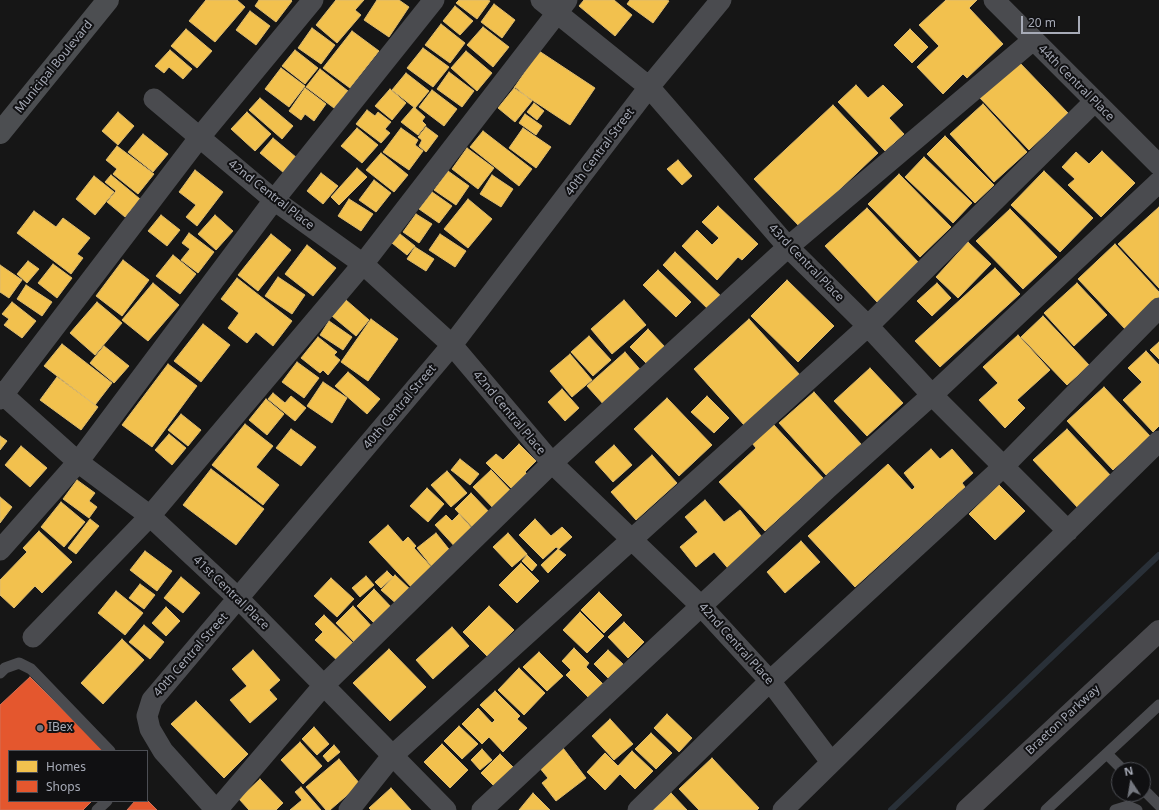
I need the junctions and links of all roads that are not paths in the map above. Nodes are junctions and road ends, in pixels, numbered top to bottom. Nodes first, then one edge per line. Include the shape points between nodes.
1 (108, 0) edge
2 (313, 0) edge
3 (434, 0) edge
4 (541, 0) edge
5 (721, 0) edge
6 (994, 0) edge
7 (561, 7) edge
8 (1033, 40) junction
9 (649, 88) junction
10 (154, 99) dead end
11 (1095, 101) junction
12 (0, 133) edge
13 (199, 138) junction
14 (1159, 165) edge
15 (1159, 182) edge
16 (274, 200) junction
17 (788, 247) junction
18 (363, 264) junction
19 (1159, 308) edge
20 (868, 326) junction
21 (452, 345) junction
22 (932, 395) junction
23 (1, 396) edge
24 (1159, 441) edge
25 (78, 462) junction
26 (552, 464) junction
27 (1004, 466) junction
28 (150, 516) junction
29 (1068, 531) junction
30 (633, 540) junction
31 (0, 550) edge
32 (239, 599) junction
33 (702, 607) junction
34 (1159, 631) edge
35 (33, 637) dead end
36 (0, 673) edge
37 (770, 681) junction
38 (323, 686) junction
39 (1159, 705) edge
40 (109, 750) edge
41 (1107, 754) junction
42 (392, 756) junction
43 (831, 762) junction
44 (1115, 762) edge
45 (1151, 797) edge
46 (106, 802) edge
47 (1159, 805) edge
48 (976, 807) edge
49 (97, 810) edge
50 (216, 810) edge
51 (349, 810) edge
52 (446, 810) edge
53 (482, 810) edge
54 (638, 810) edge
55 (783, 810) edge
56 (1046, 810) edge
57 (1115, 810) edge
58 (1137, 810) edge

1 - 12 main road, Municipal Boulevard
2 - 13 street
3 - 16 street
4 - 7 street, 43rd Central Place
5 - 9 street, 40th Central Street
6 - 8 street, 44th Central Place
7 - 9 street, 43rd Central Place
7 - 18 street
8 - 11 street, 44th Central Place
8 - 17 street
9 - 17 street, 43rd Central Place
9 - 21 street, 40th Central Street
10 - 13 street, 42nd Central Place
11 - 14 street, 44th Central Place
11 - 20 street
13 - 16 street, 42nd Central Place
13 - 23 street
15 - 22 street
16 - 18 street, 42nd Central Place
16 - 25 street
17 - 20 street, 43rd Central Place
17 - 26 street
18 - 21 street, 42nd Central Place
18 - 28 street
19 - 27 street
20 - 22 street, 43rd Central Place
20 - 30 street
21 - 26 street, 42nd Central Place
21 - 32 street, 40th Central Street
22 - 27 street, 43rd Central Place
22 - 33 street via 829,487
23 - 25 street, 41st Central Place
24 - 29 street
25 - 28 street, 41st Central Place
25 - 31 street
26 - 30 street, 42nd Central Place
26 - 38 street
27 - 29 street, 43rd Central Place
27 - 37 street
28 - 32 street, 41st Central Place
28 - 35 street
29 - 43 street
30 - 33 street, 42nd Central Place
30 - 42 street
32 - 38 street, 41st Central Place
32 - 50 street, 40th Central Street via 152,700 147,716 150,729 163,751
33 - 37 street, 42nd Central Place
33 - 53 street
34 - 48 main road, Braeton Parkway
36 - 40 lane via 19,663 31,670
37 - 43 street, 42nd Central Place
37 - 54 street
38 - 42 street, 41st Central Place
38 - 50 street
39 - 41 lane
41 - 44 lane
41 - 56 lane
42 - 51 street
42 - 52 street, 41st Central Place
43 - 55 street
45 - 47 lane
46 - 49 lane
57 - 58 lane via 1128,806

